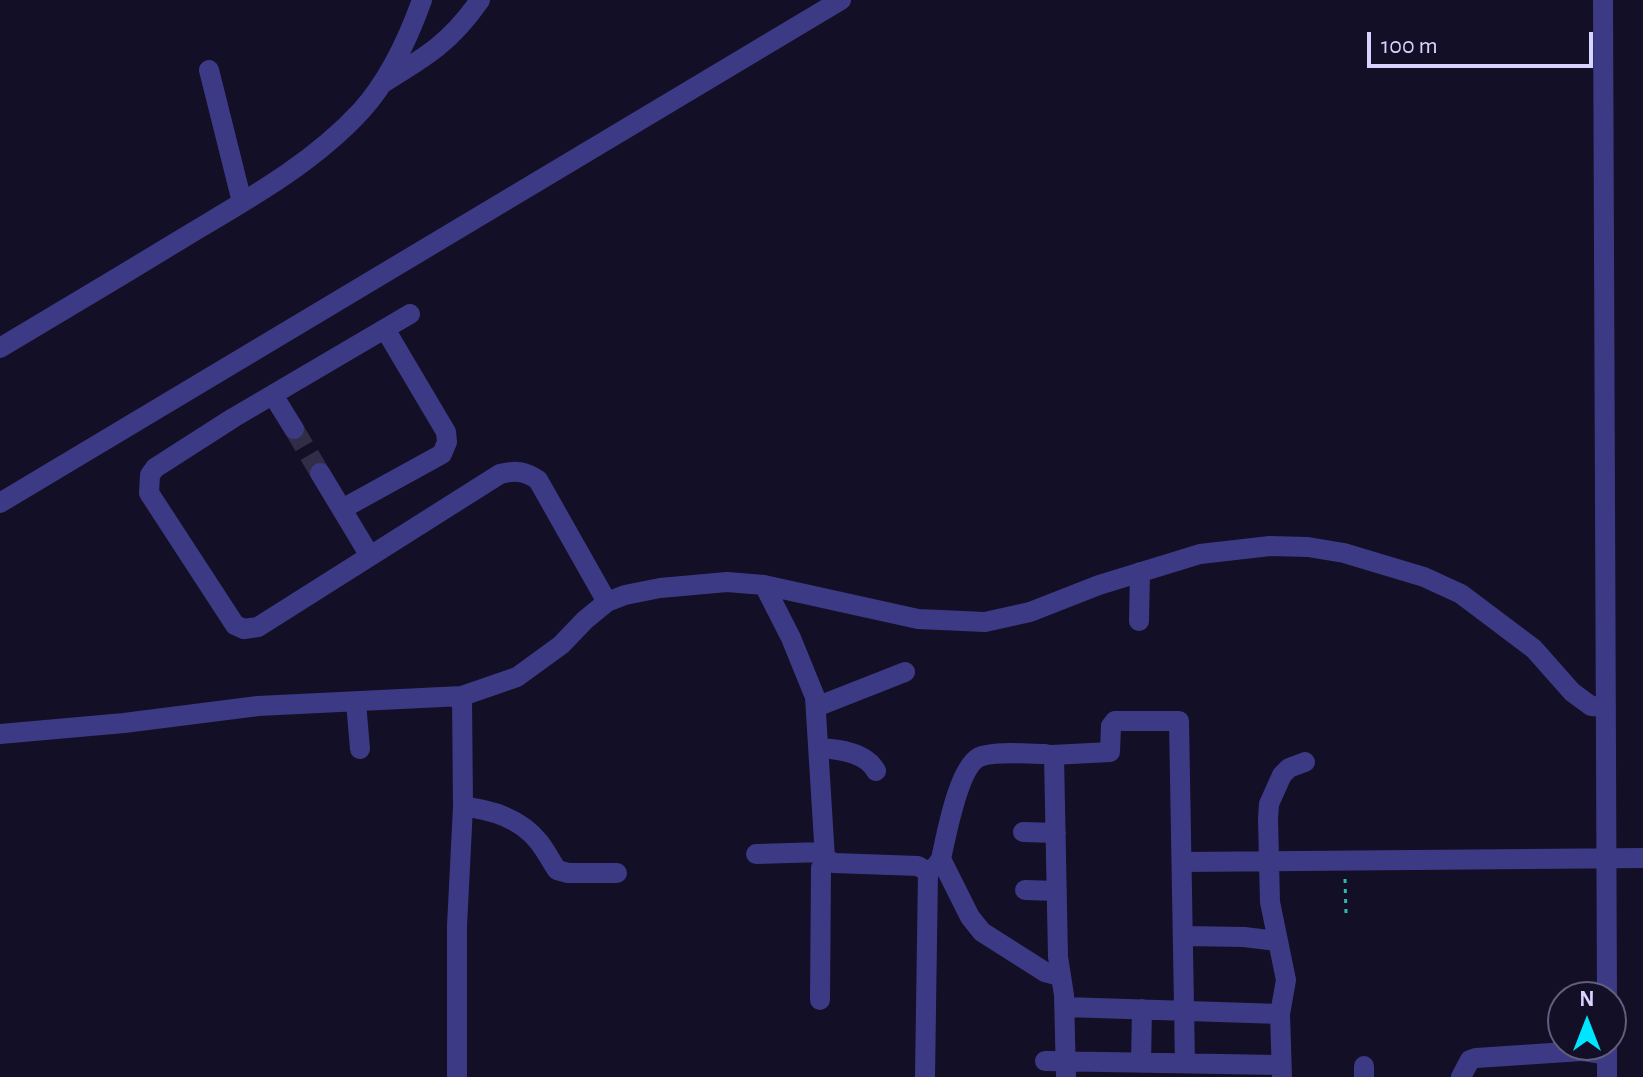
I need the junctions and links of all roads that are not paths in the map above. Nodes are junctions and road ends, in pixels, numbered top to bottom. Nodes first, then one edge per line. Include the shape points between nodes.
1 (422, 0) edge
2 (480, 0) edge
3 (841, 0) edge
4 (1603, 0) edge
5 (209, 70) dead end
6 (383, 83) junction
7 (242, 202) junction
8 (410, 314) dead end
9 (385, 329) junction
10 (0, 348) edge
11 (273, 395) junction
12 (294, 429) tunnel mouth
13 (320, 473) tunnel mouth
14 (0, 503) edge
15 (342, 509) junction
16 (370, 556) junction
17 (1140, 572) junction
18 (764, 585) junction
19 (607, 602) junction
20 (1139, 621) dead end
21 (905, 672) dead end
22 (462, 696) junction
23 (356, 702) junction
24 (816, 707) junction
25 (1606, 707) junction
26 (0, 734) edge
27 (819, 748) junction
28 (360, 749) dead end
29 (1052, 755) junction
30 (1305, 762) dead end
31 (876, 771) dead end
32 (463, 807) junction
33 (1023, 832) dead end
34 (1056, 833) junction
35 (756, 854) dead end
36 (825, 856) junction
37 (1643, 858) edge
38 (1607, 859) junction
39 (1268, 860) junction
40 (1183, 862) junction
41 (934, 866) junction
42 (617, 873) dead end
43 (1025, 890) dead end
44 (1057, 891) junction
45 (1184, 936) junction
46 (1277, 941) junction
47 (1060, 976) junction
48 (1607, 981) edge
49 (820, 1000) dead end
50 (1065, 1007) junction
51 (1142, 1009) junction
52 (1184, 1011) junction
53 (1280, 1014) junction
54 (1547, 1053) edge
55 (1045, 1061) dead end
56 (1141, 1063) junction
57 (1185, 1063) junction
58 (1066, 1069) edge
59 (1280, 1071) edge
60 (457, 1077) edge
61 (925, 1077) edge
62 (1461, 1077) edge

1 - 6 street
2 - 6 street via 460,29
3 - 14 street
4 - 25 street
5 - 7 street
6 - 7 street via 329,142
7 - 10 street
8 - 9 street
9 - 11 street
9 - 15 street via 447,442 442,454
11 - 12 street
11 - 16 street via 155,468 149,493 235,625 244,629 258,627
13 - 15 street
15 - 16 street
16 - 19 street via 500,474 528,473 538,480
17 - 18 street via 1030,612 985,622 918,619
17 - 20 street
17 - 25 street via 1200,554 1270,546 1344,553 1461,594 1534,649 1581,699
18 - 19 street via 697,583
18 - 24 street via 812,687
19 - 22 street via 517,677
21 - 24 street
22 - 23 street
22 - 32 street
23 - 26 street via 258,706
23 - 28 street
24 - 27 street
25 - 38 street
27 - 31 street via 847,751
27 - 36 street
29 - 34 street
29 - 40 street via 1110,752 1115,721 1179,721
29 - 41 street via 983,755 973,761
30 - 39 street via 1289,768 1274,790
32 - 42 street via 501,815 524,828 557,870
32 - 60 street
33 - 34 street
34 - 44 street
35 - 36 street
36 - 41 street via 834,863
36 - 49 street
37 - 38 street
38 - 39 street
38 - 48 street
39 - 40 street
39 - 46 street
40 - 45 street
41 - 47 street via 982,932
41 - 61 street
43 - 44 street
44 - 47 street
45 - 46 street
45 - 52 street
46 - 53 street via 1286,980
47 - 50 street
50 - 51 street
50 - 58 street
51 - 52 street
51 - 56 street
52 - 53 street
52 - 57 street
53 - 59 street
54 - 62 street via 1476,1058
55 - 58 street
56 - 57 street
56 - 58 street
57 - 59 street

